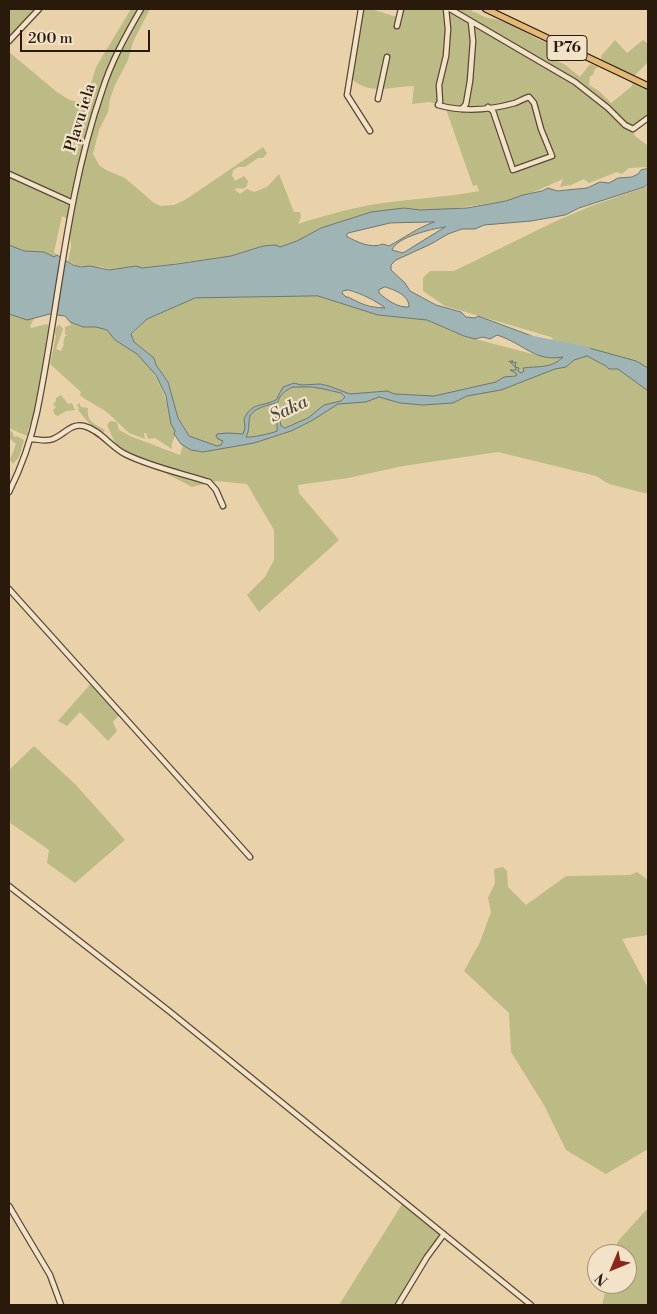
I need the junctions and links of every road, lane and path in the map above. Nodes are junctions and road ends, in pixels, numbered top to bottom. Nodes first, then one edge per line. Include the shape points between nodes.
1 (39, 9) edge
2 (141, 9) edge
3 (361, 9) edge
4 (401, 9) edge
5 (446, 9) edge
6 (450, 9) edge
7 (486, 9) edge
8 (471, 22) junction
9 (397, 26) dead end
10 (9, 41) edge
11 (386, 57) dead end
12 (648, 86) edge
13 (378, 99) dead end
14 (488, 107) junction
15 (460, 109) junction
16 (648, 118) edge
17 (370, 131) dead end
18 (9, 174) edge
19 (73, 203) junction
20 (31, 439) junction
21 (9, 492) edge
22 (223, 506) dead end
23 (9, 589) edge
24 (250, 857) dead end
25 (9, 886) edge
26 (9, 1206) edge
27 (444, 1234) junction
28 (61, 1305) edge
29 (398, 1305) edge
30 (531, 1305) edge

1 - 10 street
2 - 19 street, Pļavu iela via 102,90 81,161
3 - 17 street via 347,95
4 - 9 street
5 - 15 street via 446,56 438,105
6 - 8 street
7 - 12 main road, P76
8 - 15 street via 470,81 466,104
8 - 16 street via 587,90 629,128
11 - 13 street
14 - 14 street via 493,111 513,170 552,156 531,98
14 - 15 street
18 - 19 street
19 - 20 street, Pļavu iela
20 - 21 street, Pļavu iela
20 - 22 street via 49,440 73,426 84,426 139,461 209,482
23 - 24 street
25 - 27 street
26 - 28 street via 50,1275
27 - 29 street
27 - 30 street

